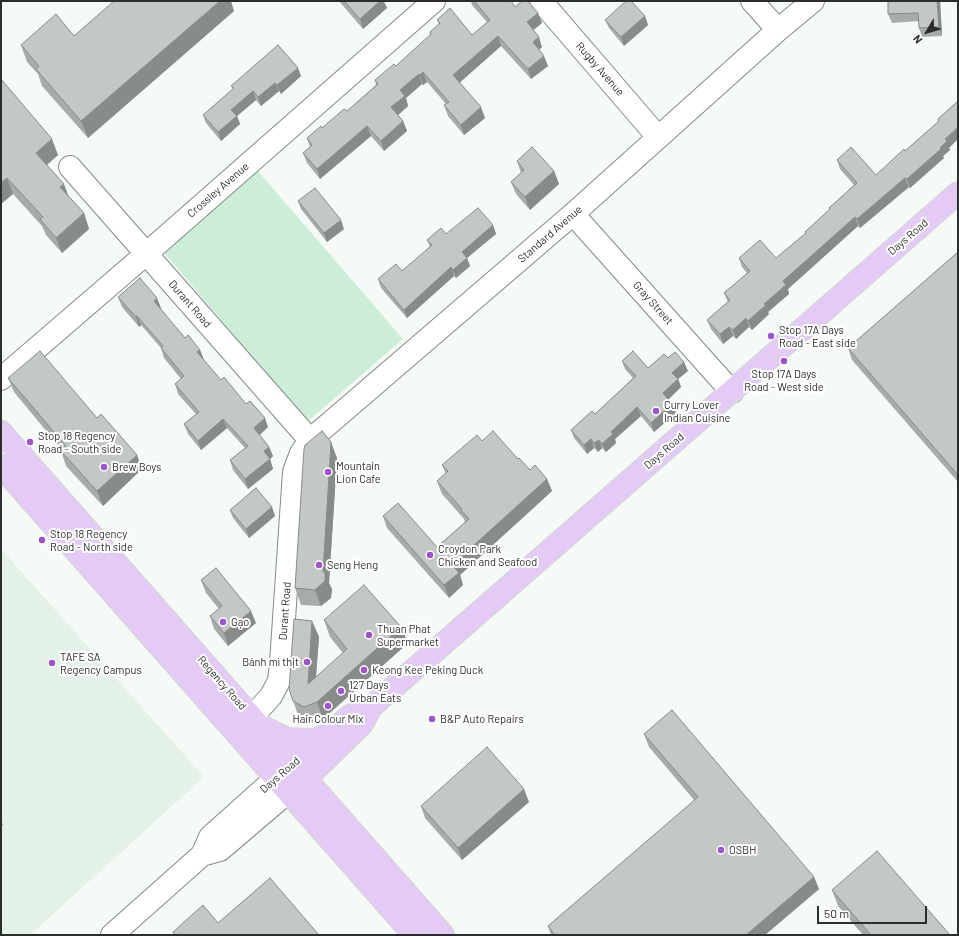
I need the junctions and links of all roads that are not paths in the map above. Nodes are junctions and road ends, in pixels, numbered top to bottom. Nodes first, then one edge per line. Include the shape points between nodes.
1 (434, 1) edge
2 (541, 1) edge
3 (752, 1) edge
4 (813, 1) edge
5 (778, 30) junction
6 (658, 137) junction
7 (70, 167) dead end
8 (958, 193) edge
9 (573, 214) junction
10 (146, 254) junction
11 (1, 379) edge
12 (732, 392) junction
13 (1, 432) edge
14 (310, 440) junction
15 (1, 466) edge
16 (294, 472) joint
17 (370, 708) junction
18 (256, 721) junction
19 (327, 735) junction
20 (298, 770) junction
21 (282, 785) junction
22 (112, 935) edge
23 (414, 935) edge
24 (443, 935) edge

1 - 10 street, Crossley Avenue
2 - 6 street, Rugby Avenue
3 - 5 street
4 - 5 street, Standard Avenue
5 - 6 street, Standard Avenue
6 - 9 street, Standard Avenue
7 - 10 street, Durant Road
8 - 12 main road, Days Road
9 - 12 street, Gray Street
9 - 14 street, Standard Avenue
10 - 11 street, Crossley Avenue
10 - 14 street, Durant Road
12 - 17 main road, Days Road
13 - 18 main road, Regency Road
14 - 16 street, Standard Avenue via 301,453
15 - 21 main road, Regency Road
16 - 18 street, Durant Road via 279,681
17 - 19 main road, Days Road via 350,716
17 - 20 main road, Days Road via 362,724 317,768
18 - 19 main road via 287,739 314,740
18 - 20 main road, Regency Road
19 - 20 main road, Days Road via 304,754
20 - 21 main road, Days Road
20 - 24 main road, Regency Road
21 - 22 street, Days Road via 220,850 202,855
21 - 23 main road, Regency Road

